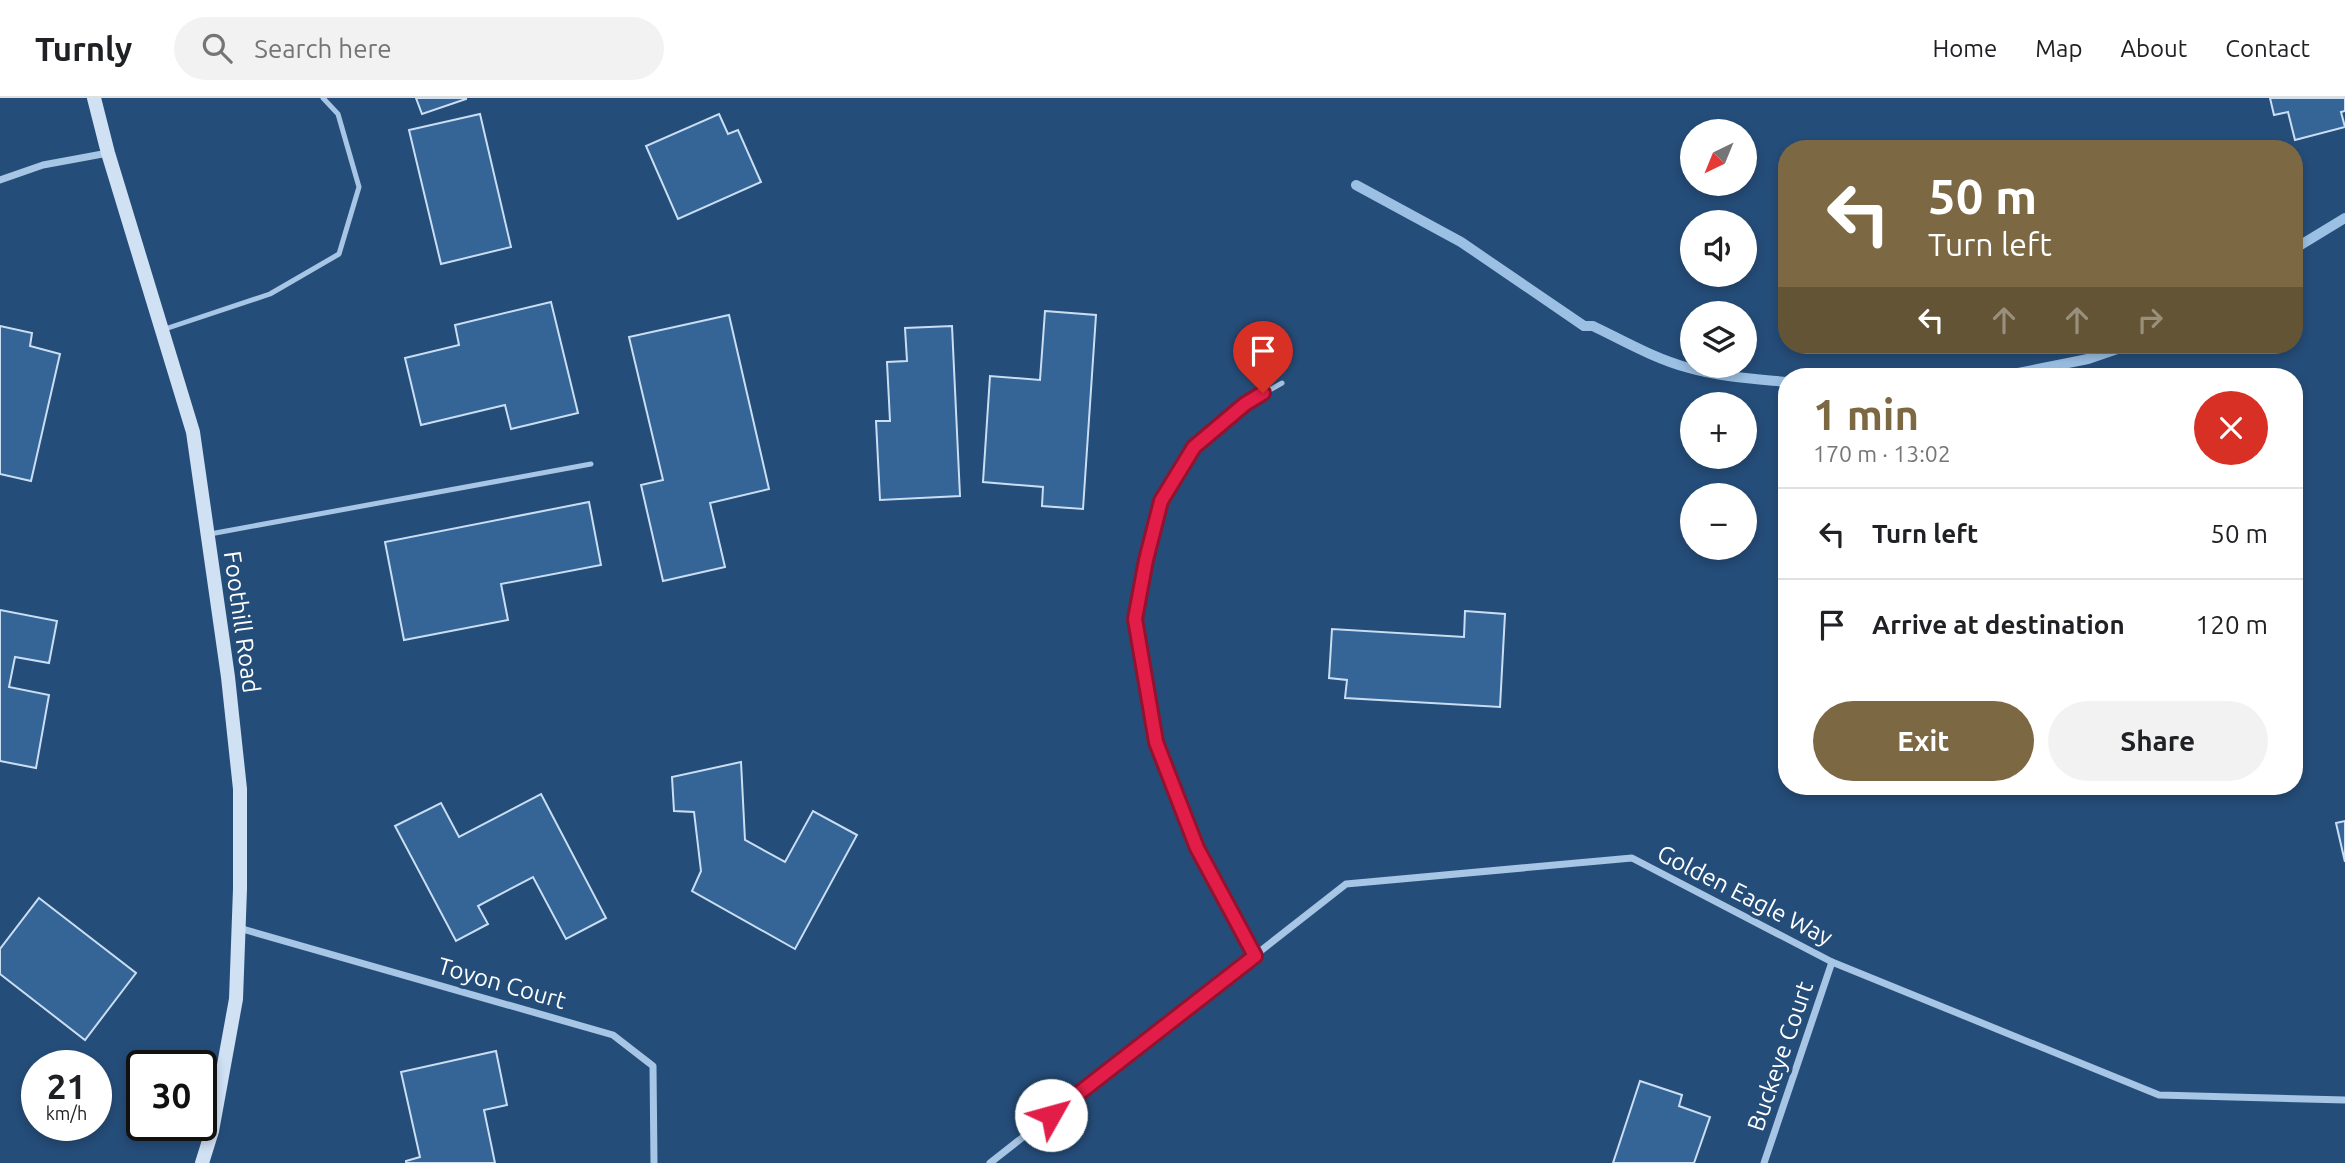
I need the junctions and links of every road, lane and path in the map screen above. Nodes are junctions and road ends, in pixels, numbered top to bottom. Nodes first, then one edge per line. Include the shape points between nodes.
1 (94, 98) edge
2 (323, 98) edge
3 (108, 153) junction
4 (0, 180) edge
5 (161, 331) junction
6 (1282, 383) dead end
7 (591, 464) dead end
8 (207, 534) junction
9 (239, 928) junction
10 (1255, 956) junction
11 (1832, 962) junction
12 (2345, 1100) edge
13 (202, 1163) edge
14 (654, 1163) edge
15 (990, 1163) edge
16 (1765, 1163) edge

1 - 3 main road, Foothill Road
2 - 5 lane via 338,114 359,187 339,254 270,294
3 - 4 street via 43,165
3 - 5 main road, Foothill Road
5 - 8 main road, Foothill Road via 192,432
6 - 10 lane via 1245,404 1194,447 1161,501 1135,619 1156,742 1197,848
7 - 8 lane
8 - 9 main road, Foothill Road via 240,789
9 - 13 main road, Foothill Road via 236,999
9 - 14 street, Toyon Court via 613,1035 653,1066
10 - 11 street, Golden Eagle Way via 1346,884 1632,858
10 - 15 street, Golden Eagle Way
11 - 12 street, Golden Eagle Way via 2159,1095
11 - 16 street, Buckeye Court

